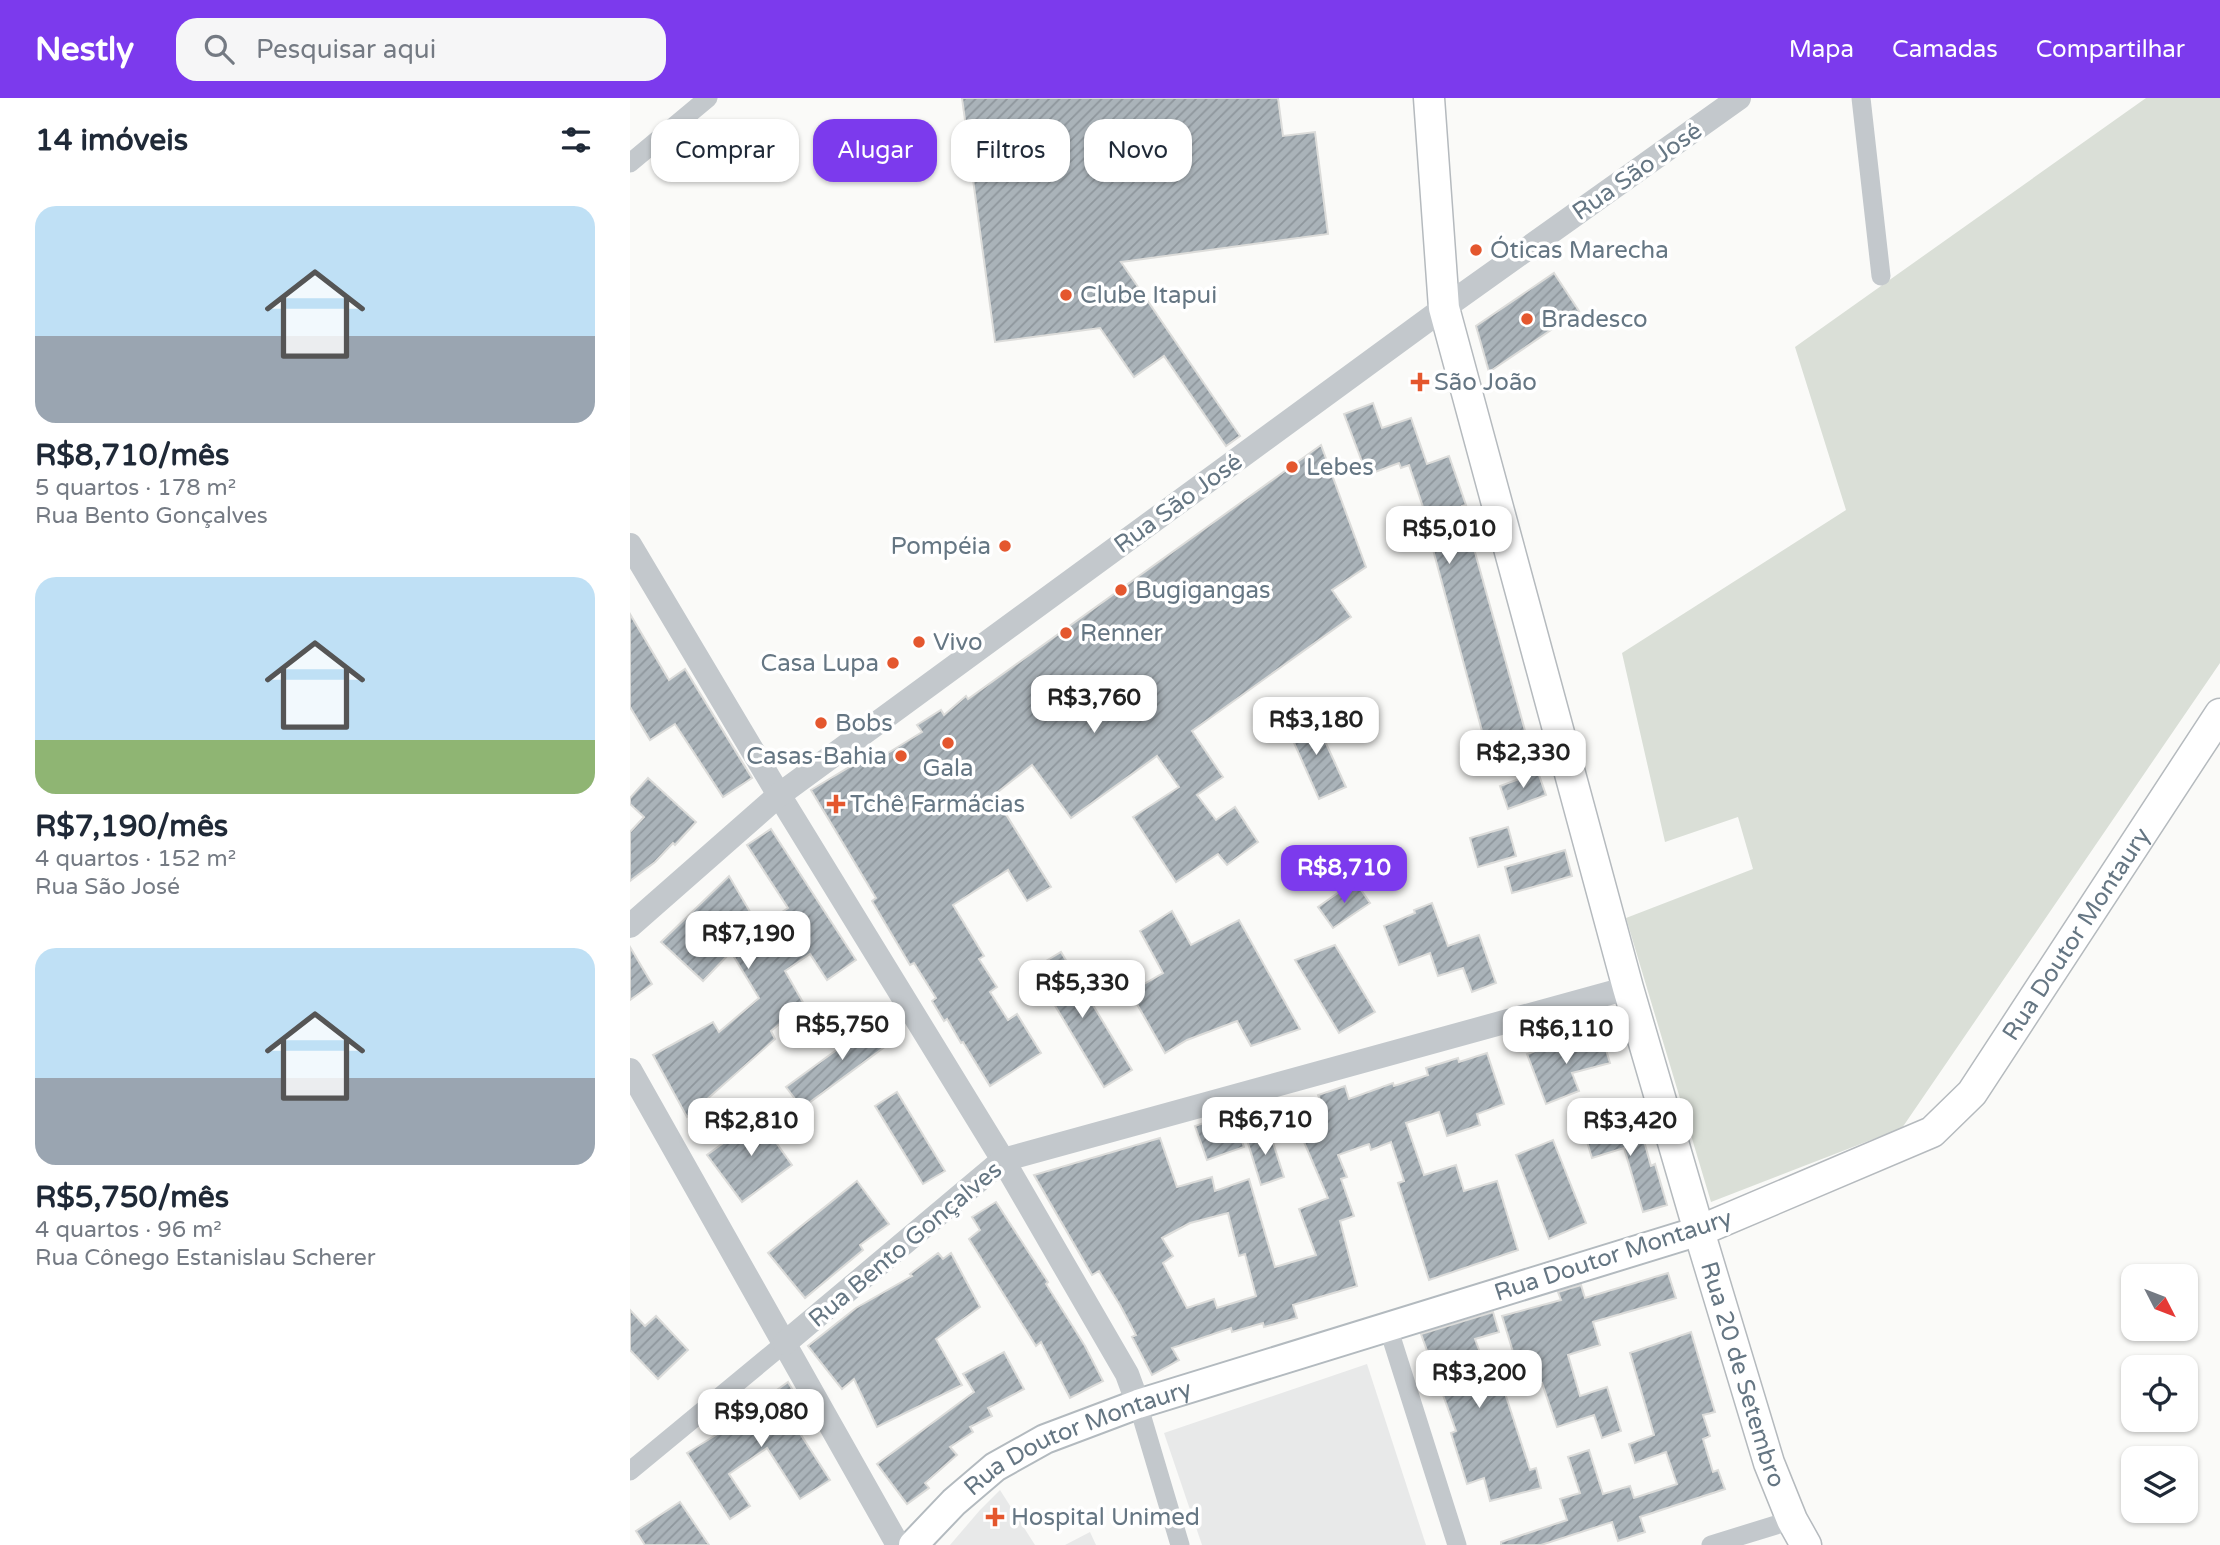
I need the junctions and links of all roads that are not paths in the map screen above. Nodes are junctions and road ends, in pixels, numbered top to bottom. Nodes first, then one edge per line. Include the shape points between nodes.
1 (708, 98) edge
2 (1429, 98) edge
3 (1739, 98) edge
4 (1861, 98) edge
5 (630, 163) edge
6 (1881, 276) dead end
7 (1444, 308) junction
8 (630, 545) edge
9 (2220, 714) edge
10 (779, 795) junction
11 (630, 926) edge
12 (1628, 988) junction
13 (630, 1070) edge
14 (1003, 1160) junction
15 (1699, 1231) junction
16 (1388, 1327) junction
17 (785, 1343) junction
18 (1138, 1404) junction
19 (630, 1471) edge
20 (1799, 1532) edge
21 (898, 1545) edge
22 (913, 1545) edge
23 (1181, 1545) edge
24 (1457, 1545) edge
25 (1711, 1545) edge

1 - 5 street
2 - 7 main road, Rua 20 de Setembro
3 - 7 street, Rua São José
4 - 6 street
7 - 10 street, Rua São José
7 - 12 main road, Rua 20 de Setembro
8 - 10 street
9 - 15 main road, Rua Doutor Montaury via 1972,1093 1931,1132
10 - 11 street, Rua São José
10 - 14 street
12 - 14 street, Rua Bento Gonçalves
12 - 15 main road, Rua 20 de Setembro
13 - 17 street
14 - 17 street, Rua Bento Gonçalves
14 - 18 street via 1127,1374
15 - 16 main road, Rua Doutor Montaury
15 - 20 main road, Rua 20 de Setembro via 1769,1463
16 - 18 main road, Rua Doutor Montaury
16 - 24 street
17 - 19 street, Rua Bento Gonçalves
17 - 21 street
18 - 22 main road, Rua Doutor Montaury via 1045,1439 995,1466
18 - 23 street
20 - 25 street

